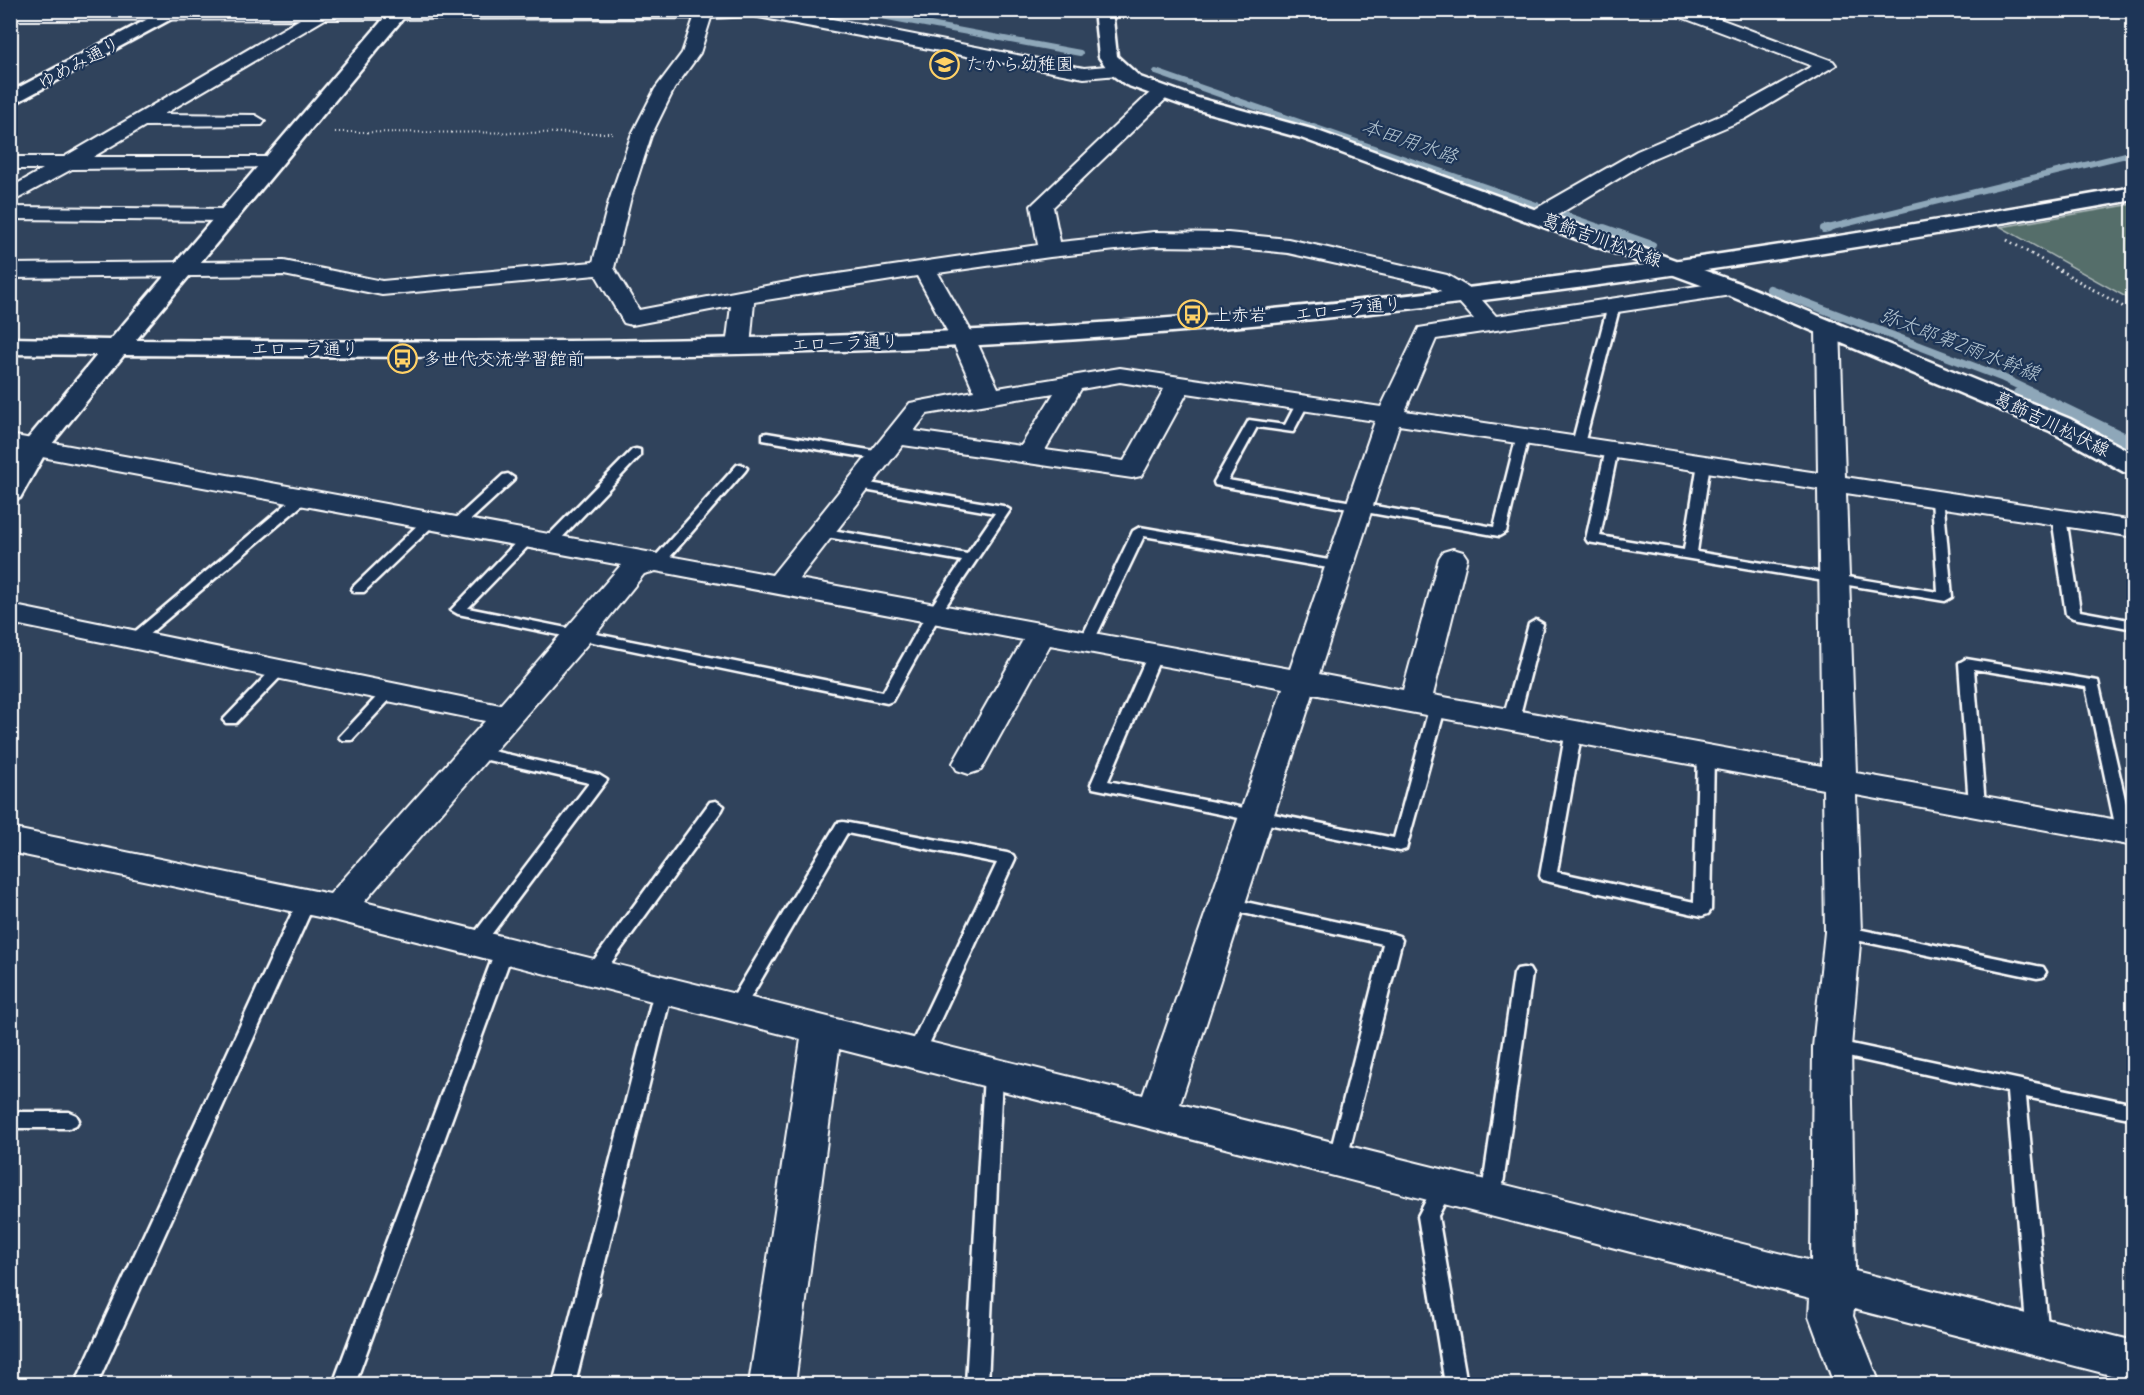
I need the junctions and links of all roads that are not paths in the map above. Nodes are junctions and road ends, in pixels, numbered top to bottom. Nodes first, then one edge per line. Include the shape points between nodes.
1 (778, 10) edge
2 (1103, 10) edge
3 (1678, 10) edge
4 (400, 12) edge
5 (746, 12) edge
6 (175, 13) edge
7 (704, 14) junction
8 (19, 15) edge
9 (320, 15) junction
10 (10, 23) edge
11 (1118, 70) junction
12 (1161, 93) junction
13 (10, 100) edge
14 (141, 120) junction
15 (255, 121) dead end
16 (271, 163) junction
17 (10, 164) edge
18 (67, 164) junction
19 (2133, 193) edge
20 (10, 197) edge
21 (10, 213) edge
22 (228, 215) junction
23 (1538, 217) junction
24 (1050, 250) junction
25 (1676, 267) junction
26 (603, 268) junction
27 (924, 268) junction
28 (181, 269) junction
29 (10, 271) edge
30 (1731, 288) junction
31 (1466, 296) junction
32 (743, 298) junction
33 (1614, 305) junction
34 (1491, 324) junction
35 (1828, 327) junction
36 (963, 338) junction
37 (10, 346) edge
38 (116, 347) junction
39 (738, 347) junction
40 (1073, 382) junction
41 (1180, 384) junction
42 (989, 396) junction
43 (1303, 402) junction
44 (1390, 415) junction
45 (1523, 435) junction
46 (767, 438) dead end
47 (1578, 444) junction
48 (22, 445) edge
49 (888, 446) junction
50 (1612, 449) junction
51 (636, 453) dead end
52 (1029, 455) junction
53 (1704, 463) junction
54 (2133, 466) edge
55 (741, 468) dead end
56 (508, 478) dead end
57 (1832, 482) junction
58 (858, 485) junction
59 (10, 492) edge
60 (303, 497) junction
61 (1938, 499) junction
62 (1359, 508) junction
63 (2059, 517) junction
64 (444, 523) junction
65 (2133, 529) edge
66 (821, 532) junction
67 (539, 540) junction
68 (1690, 555) junction
69 (1453, 558) dead end
70 (971, 559) junction
71 (658, 562) junction
72 (1340, 566) junction
73 (1834, 579) junction
74 (780, 584) junction
75 (359, 589) dead end
76 (934, 613) junction
77 (10, 614) edge
78 (1536, 624) dead end
79 (2133, 625) edge
80 (1042, 633) junction
81 (579, 635) junction
82 (136, 638) junction
83 (1087, 641) junction
84 (1155, 654) junction
85 (281, 668) junction
86 (1302, 680) junction
87 (390, 691) junction
88 (1427, 703) junction
89 (507, 716) junction
90 (1511, 719) junction
91 (231, 720) dead end
92 (1574, 730) junction
93 (347, 737) dead end
94 (475, 752) junction
95 (1706, 755) junction
96 (969, 763) dead end
97 (1839, 779) junction
98 (716, 806) dead end
99 (1977, 806) junction
100 (1257, 815) junction
101 (2129, 835) edge
102 (10, 840) edge
103 (1227, 904) junction
104 (322, 905) junction
105 (1843, 932) junction
106 (490, 947) junction
107 (2037, 972) dead end
108 (594, 973) junction
109 (1523, 974) dead end
110 (663, 991) junction
111 (735, 1009) junction
112 (822, 1030) junction
113 (1832, 1047) junction
114 (915, 1054) junction
115 (993, 1074) junction
116 (2016, 1087) junction
117 (2133, 1112) edge
118 (1156, 1116) junction
119 (10, 1120) edge
120 (69, 1120) dead end
121 (1338, 1161) junction
122 (1443, 1187) junction
123 (1491, 1199) junction
124 (1833, 1285) junction
125 (2038, 1337) junction
126 (2133, 1361) edge
127 (86, 1384) edge
128 (344, 1384) edge
129 (564, 1384) edge
130 (772, 1384) edge
131 (977, 1384) edge
132 (1456, 1384) edge
133 (1857, 1384) edge

1 - 5 street
2 - 11 street via 1108,57
3 - 23 street via 1827,65 1738,114 1644,154
4 - 7 street
4 - 9 street
4 - 16 street
5 - 7 street
5 - 11 street via 1084,73
6 - 8 street
6 - 9 street
6 - 13 street, ゆめみ通り
7 - 26 street via 692,51 662,92 625,175
8 - 10 street
9 - 14 street
11 - 12 street, 葛飾吉川松伏線
12 - 23 street, 葛飾吉川松伏線 via 1308,134
12 - 24 street via 1042,206
14 - 15 street
14 - 18 street
16 - 18 street
16 - 22 street
17 - 18 street
18 - 20 street
19 - 25 street, エローラ通り via 1822,247
21 - 22 street
22 - 28 street
23 - 25 street, 葛飾吉川松伏線
24 - 27 street
24 - 31 street via 1154,239 1288,246 1439,280
25 - 30 street, 葛飾吉川松伏線
25 - 31 street, エローラ通り
26 - 28 street via 382,288 284,268
26 - 32 street via 632,318
27 - 32 street
27 - 36 street
28 - 29 street
28 - 38 street
30 - 33 street
30 - 35 street, 葛飾吉川松伏線
31 - 34 street
31 - 36 street, エローラ通り via 1306,314
32 - 39 street
33 - 34 street
33 - 47 lane
34 - 44 street via 1427,333
35 - 54 street, 葛飾吉川松伏線 via 2060,425
35 - 57 street
36 - 39 street, エローラ通り
36 - 42 street
37 - 38 street, エローラ通り
38 - 39 street, エローラ通り via 562,350
38 - 48 street
40 - 41 street via 1120,375
40 - 42 street
40 - 52 street
41 - 43 street
41 - 52 street via 1132,470
42 - 49 street via 919,408
43 - 44 street
43 - 62 lane via 1289,429 1253,423 1220,482
44 - 45 street
44 - 62 street
45 - 47 street
45 - 62 lane via 1499,532
46 - 49 lane
47 - 50 street
48 - 59 street
48 - 60 street
49 - 52 street
49 - 58 street
50 - 53 street
50 - 68 lane via 1593,539
51 - 67 lane
53 - 57 street
53 - 68 lane
55 - 71 lane
56 - 64 lane
57 - 61 street
57 - 73 street
58 - 66 street
58 - 70 lane via 1003,510
60 - 64 street
60 - 82 lane
61 - 63 street
61 - 73 lane via 1945,597
62 - 72 street
63 - 65 street
63 - 79 lane via 2073,614
64 - 67 street
64 - 75 lane
66 - 70 lane
66 - 74 street
67 - 71 street
67 - 81 lane via 458,610
68 - 73 lane
69 - 88 street
70 - 76 lane
71 - 74 street
71 - 81 street via 634,568
72 - 83 lane via 1140,531
72 - 86 street
73 - 97 street
74 - 76 street
76 - 80 street
76 - 81 lane via 887,698
77 - 82 street
78 - 90 lane
80 - 83 street
80 - 96 street
81 - 89 street
82 - 85 street
83 - 84 street
84 - 86 street
84 - 100 lane via 1099,784
85 - 87 street
85 - 91 lane
86 - 88 street
86 - 100 street
87 - 89 street
87 - 93 lane
88 - 90 street
88 - 100 lane via 1400,845
89 - 94 street
90 - 92 street
92 - 95 street
92 - 95 lane via 1548,876 1702,910
94 - 104 street
94 - 106 lane via 599,780
95 - 97 street
97 - 99 street
97 - 105 street
98 - 108 lane
99 - 101 street
99 - 101 lane via 1966,663 2093,684
100 - 103 street
102 - 104 street
103 - 118 street
103 - 121 lane via 1393,940
104 - 106 street
104 - 127 lane
105 - 107 lane
105 - 113 street
106 - 108 street
106 - 128 lane
108 - 110 street
109 - 123 lane
110 - 111 street
110 - 129 lane
111 - 112 street
111 - 114 lane via 843,827 1007,860
112 - 114 street
112 - 130 street
113 - 116 lane
113 - 124 street
114 - 115 street
115 - 118 street
115 - 131 lane
116 - 117 lane
116 - 125 lane
118 - 121 street
119 - 120 lane
121 - 122 street
122 - 123 street
122 - 132 lane via 1428,1216
123 - 124 street
124 - 125 street
124 - 133 street via 1831,1316
125 - 126 street

